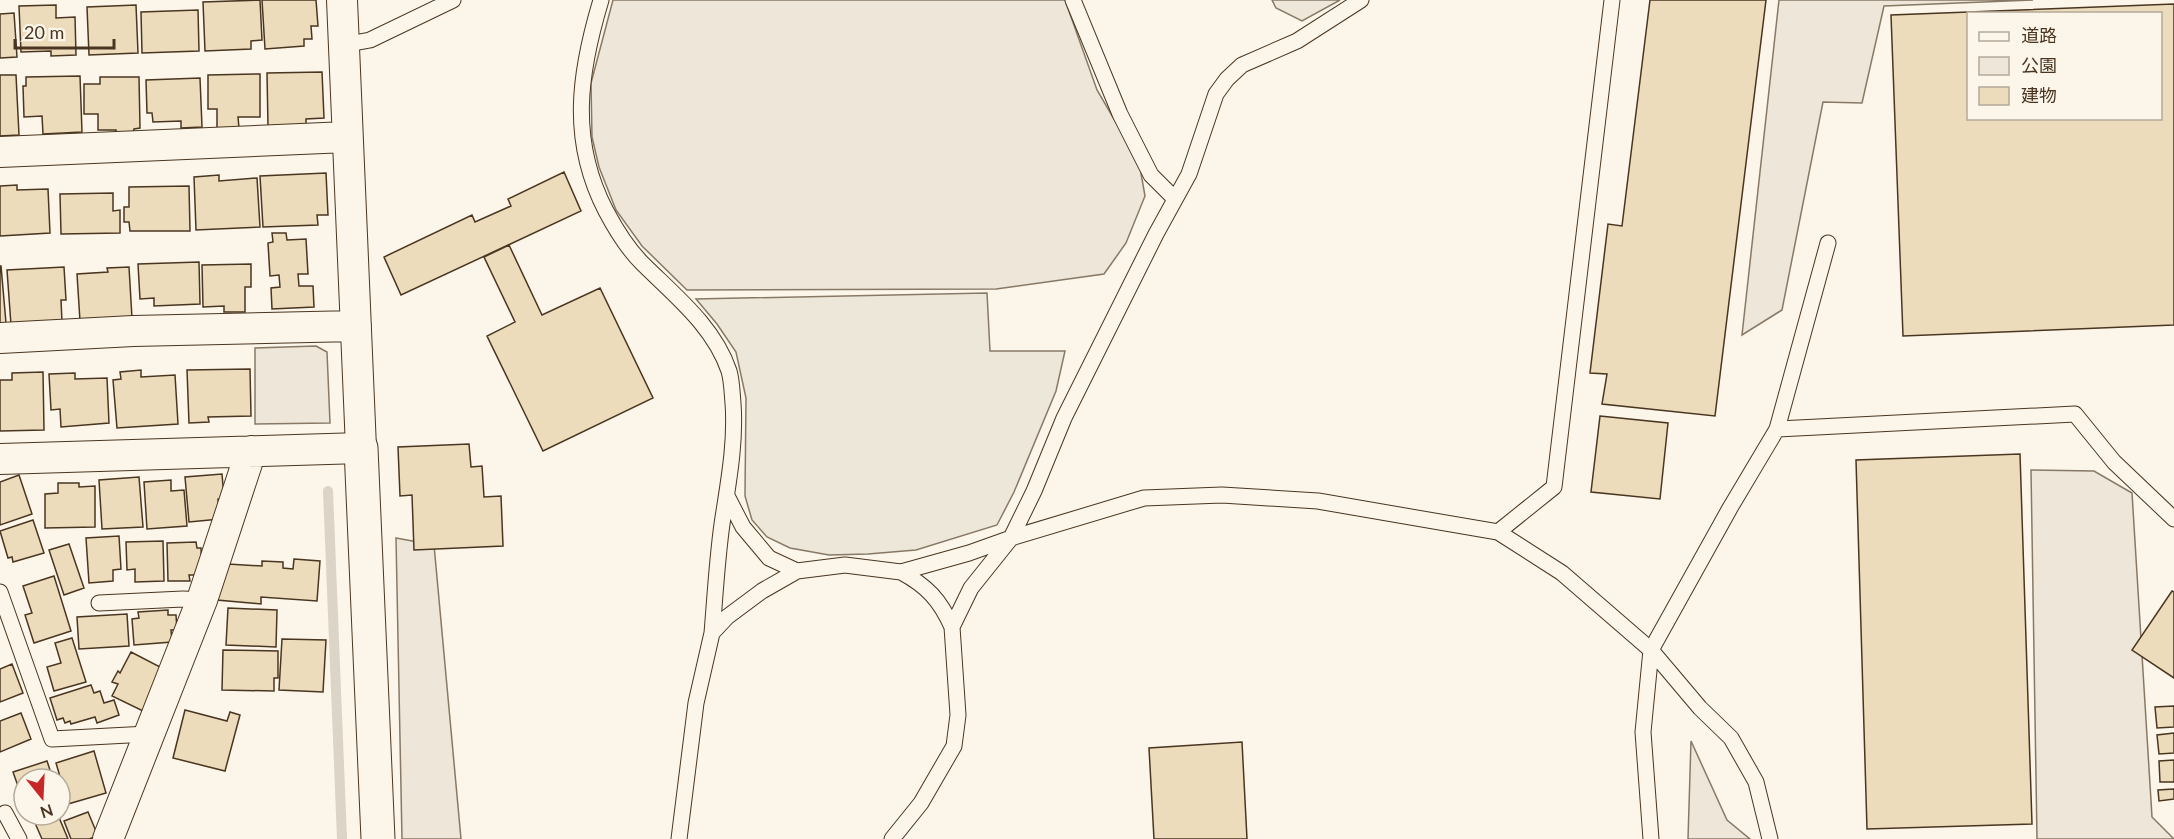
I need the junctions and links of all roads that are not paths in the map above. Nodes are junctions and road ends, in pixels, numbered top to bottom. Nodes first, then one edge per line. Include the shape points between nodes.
1 (342, 0) edge
2 (453, 0) edge
3 (601, 0) edge
4 (1073, 0) edge
5 (1361, 0) edge
6 (1612, 0) edge
7 (343, 45) junction
8 (347, 137) junction
9 (0, 152) edge
10 (1175, 199) junction
11 (1828, 243) dead end
12 (356, 326) junction
13 (0, 338) edge
14 (1777, 429) junction
15 (361, 448) junction
16 (251, 451) junction
17 (0, 459) edge
18 (727, 496) junction
19 (2174, 519) edge
20 (1498, 532) junction
21 (1011, 538) junction
22 (797, 571) junction
23 (901, 572) junction
24 (0, 592) edge
25 (202, 600) junction
26 (99, 603) dead end
27 (952, 627) junction
28 (712, 633) junction
29 (1651, 650) junction
30 (148, 734) junction
31 (5, 813) dead end
32 (20, 839) edge
33 (108, 839) edge
34 (378, 839) edge
35 (679, 839) edge
36 (892, 839) edge
37 (1651, 839) edge
38 (1770, 839) edge

1 - 7 street
2 - 7 lane via 370,40
3 - 18 lane via 581,87 580,121 586,158 603,205 626,245 695,316 730,373 734,423
4 - 10 lane via 1120,114 1151,175
5 - 10 lane via 1297,41 1242,65 1227,78 1216,94 1189,174
6 - 20 lane via 1554,487
7 - 8 street
8 - 9 street
8 - 12 street
10 - 21 lane via 1064,418
11 - 14 lane
12 - 13 street
12 - 15 street
14 - 19 lane via 2075,414 2115,462
14 - 29 lane
15 - 16 street
15 - 34 street
16 - 17 street
16 - 25 street
18 - 22 lane via 743,527 769,558
18 - 28 lane
20 - 21 lane via 1318,501 1222,495 1144,498
20 - 29 lane via 1562,573
21 - 23 lane
21 - 27 lane via 971,588
22 - 23 lane via 844,566
22 - 28 lane via 753,597
23 - 27 lane via 920,582 943,607
24 - 30 lane via 52,739
25 - 26 lane
25 - 30 street
27 - 36 lane via 958,715 954,746 921,803
28 - 35 lane via 696,703
29 - 37 lane via 1642,732
29 - 38 lane via 1731,738 1756,782
30 - 33 street
31 - 32 lane

